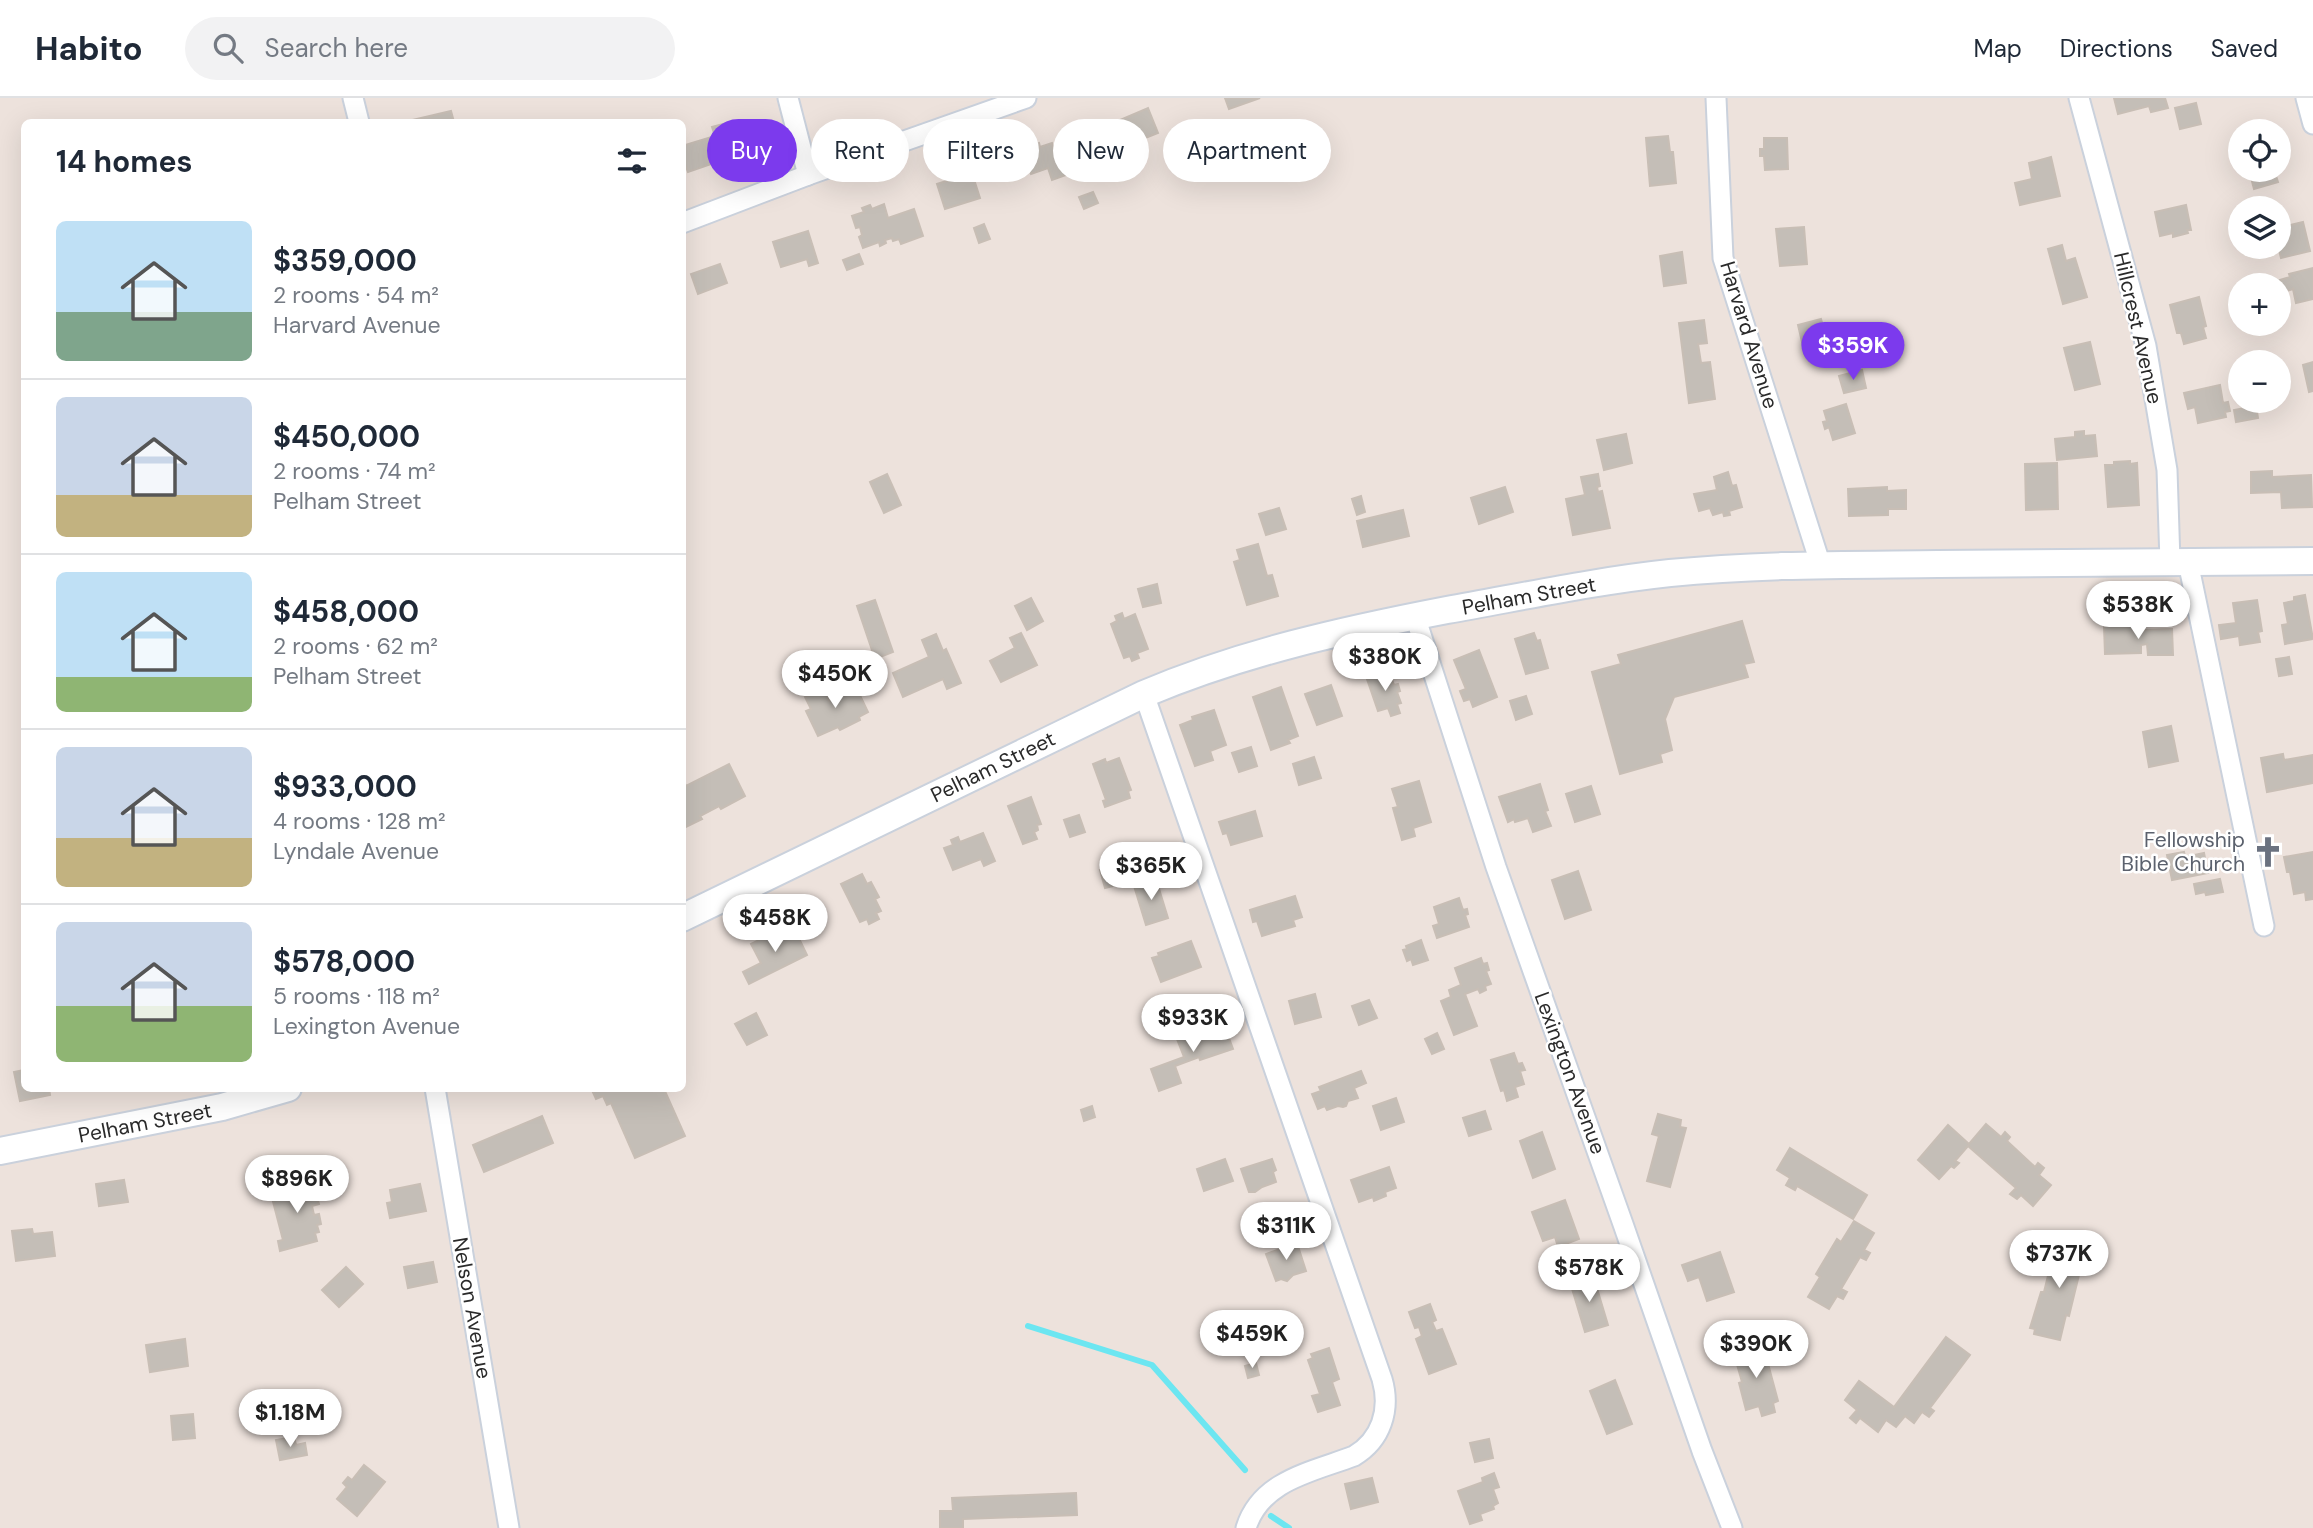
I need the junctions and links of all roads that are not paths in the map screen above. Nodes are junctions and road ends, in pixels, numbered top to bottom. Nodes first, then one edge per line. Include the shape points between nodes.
1 (353, 98) edge
2 (788, 98) edge
3 (1026, 98) edge
4 (1716, 98) edge
5 (2080, 98) edge
6 (2306, 98) edge
7 (358, 119) edge
8 (2313, 124) edge
9 (808, 175) junction
10 (686, 221) edge
11 (2313, 561) edge
12 (2179, 562) junction
13 (1821, 566) junction
14 (1415, 617) junction
15 (1144, 694) junction
16 (686, 916) edge
17 (2264, 926) dead end
18 (274, 1092) edge
19 (436, 1092) edge
20 (0, 1151) edge
21 (509, 1528) edge
22 (1246, 1528) edge
23 (1732, 1528) edge

1 - 7 street
2 - 9 street
3 - 9 street
4 - 13 street, Harvard Avenue via 1723,258
5 - 12 street, Hillcrest Avenue via 2146,346
6 - 8 street
9 - 10 street
11 - 12 street, Pelham Street
12 - 13 street, Pelham Street
12 - 17 street, Hillcrest Avenue
13 - 14 street, Pelham Street via 1669,573
14 - 15 street, Pelham Street via 1247,656
14 - 23 street, Lexington Avenue via 1496,867
15 - 16 street, Pelham Street
15 - 22 street via 1386,1398 1381,1426 1363,1451 1272,1489 1258,1503
18 - 20 street, Pelham Street via 222,1107
19 - 21 street, Nelson Avenue

